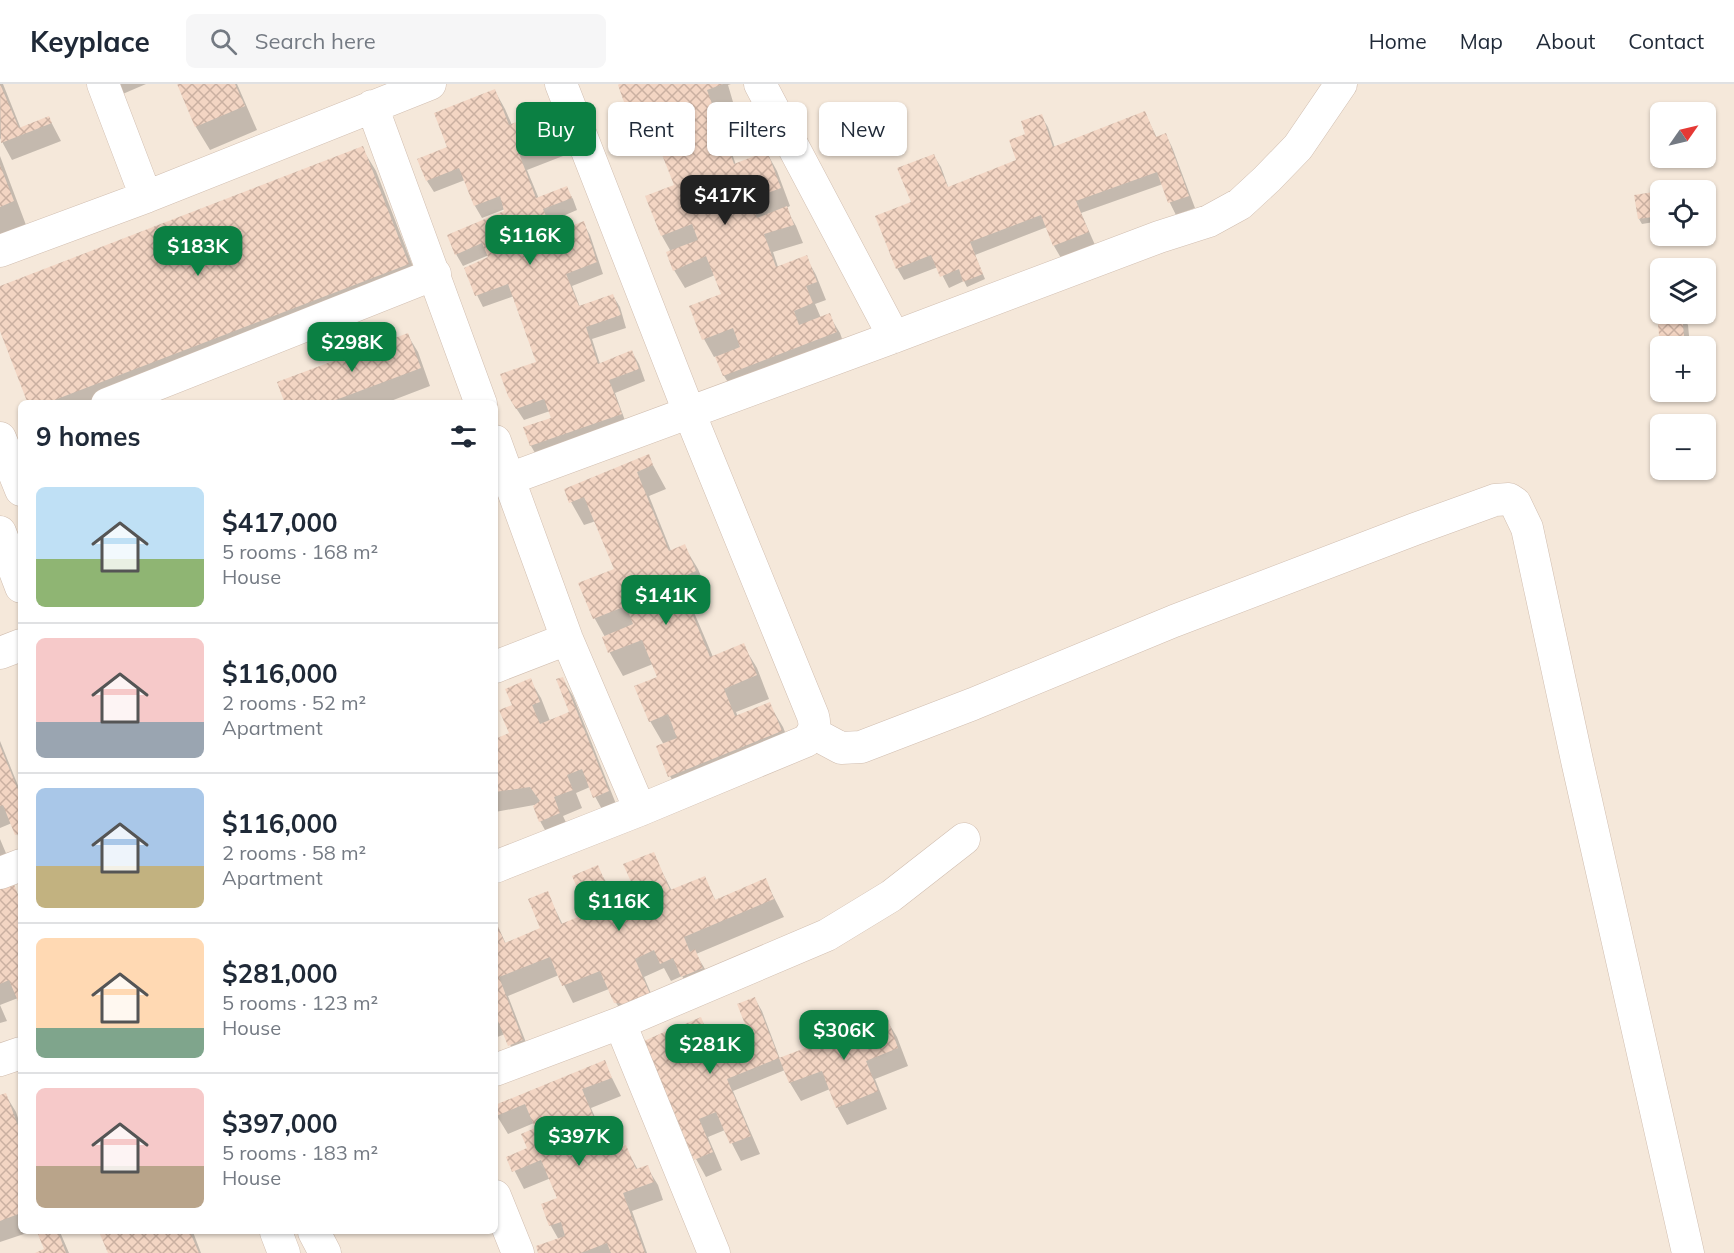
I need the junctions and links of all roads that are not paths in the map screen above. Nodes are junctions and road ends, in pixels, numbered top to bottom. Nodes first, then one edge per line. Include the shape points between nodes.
1 (103, 84) edge
2 (430, 84) edge
3 (561, 84) edge
4 (760, 84) edge
5 (1341, 84) edge
6 (372, 106) junction
7 (146, 197) junction
8 (0, 251) edge
9 (435, 274) junction
10 (894, 337) junction
11 (140, 397) edge
12 (480, 400) edge
13 (689, 412) junction
14 (8, 441) edge
15 (498, 449) edge
16 (18, 479) edge
17 (509, 479) junction
18 (0, 532) edge
19 (18, 579) edge
20 (567, 639) junction
21 (18, 646) edge
22 (0, 653) edge
23 (498, 666) edge
24 (813, 733) junction
25 (640, 810) junction
26 (964, 839) dead end
27 (18, 866) edge
28 (498, 866) edge
29 (0, 873) edge
30 (620, 1023) junction
31 (18, 1054) edge
32 (0, 1060) edge
33 (498, 1069) edge
34 (498, 1203) edge
35 (277, 1234) edge
36 (315, 1234) edge
37 (284, 1253) edge
38 (325, 1253) edge
39 (518, 1253) edge
40 (714, 1253) edge
41 (1688, 1253) edge

1 - 7 street
2 - 6 street
3 - 13 street
4 - 10 street
5 - 10 street via 1298,147 1240,204 1209,221
6 - 7 street
6 - 9 street
7 - 8 street
9 - 11 street
9 - 12 street
10 - 13 street
13 - 17 street
13 - 24 street via 813,716
14 - 16 street
15 - 17 street
17 - 20 street
18 - 19 street
20 - 23 street
20 - 25 street
21 - 22 street
24 - 25 street via 806,741
24 - 41 street via 841,748 861,747 1174,621 1494,500 1509,499 1527,528
25 - 28 street
26 - 30 street via 891,896 827,935
27 - 29 street
30 - 33 street
30 - 40 street
31 - 32 street
34 - 39 street
35 - 37 street
36 - 38 street

